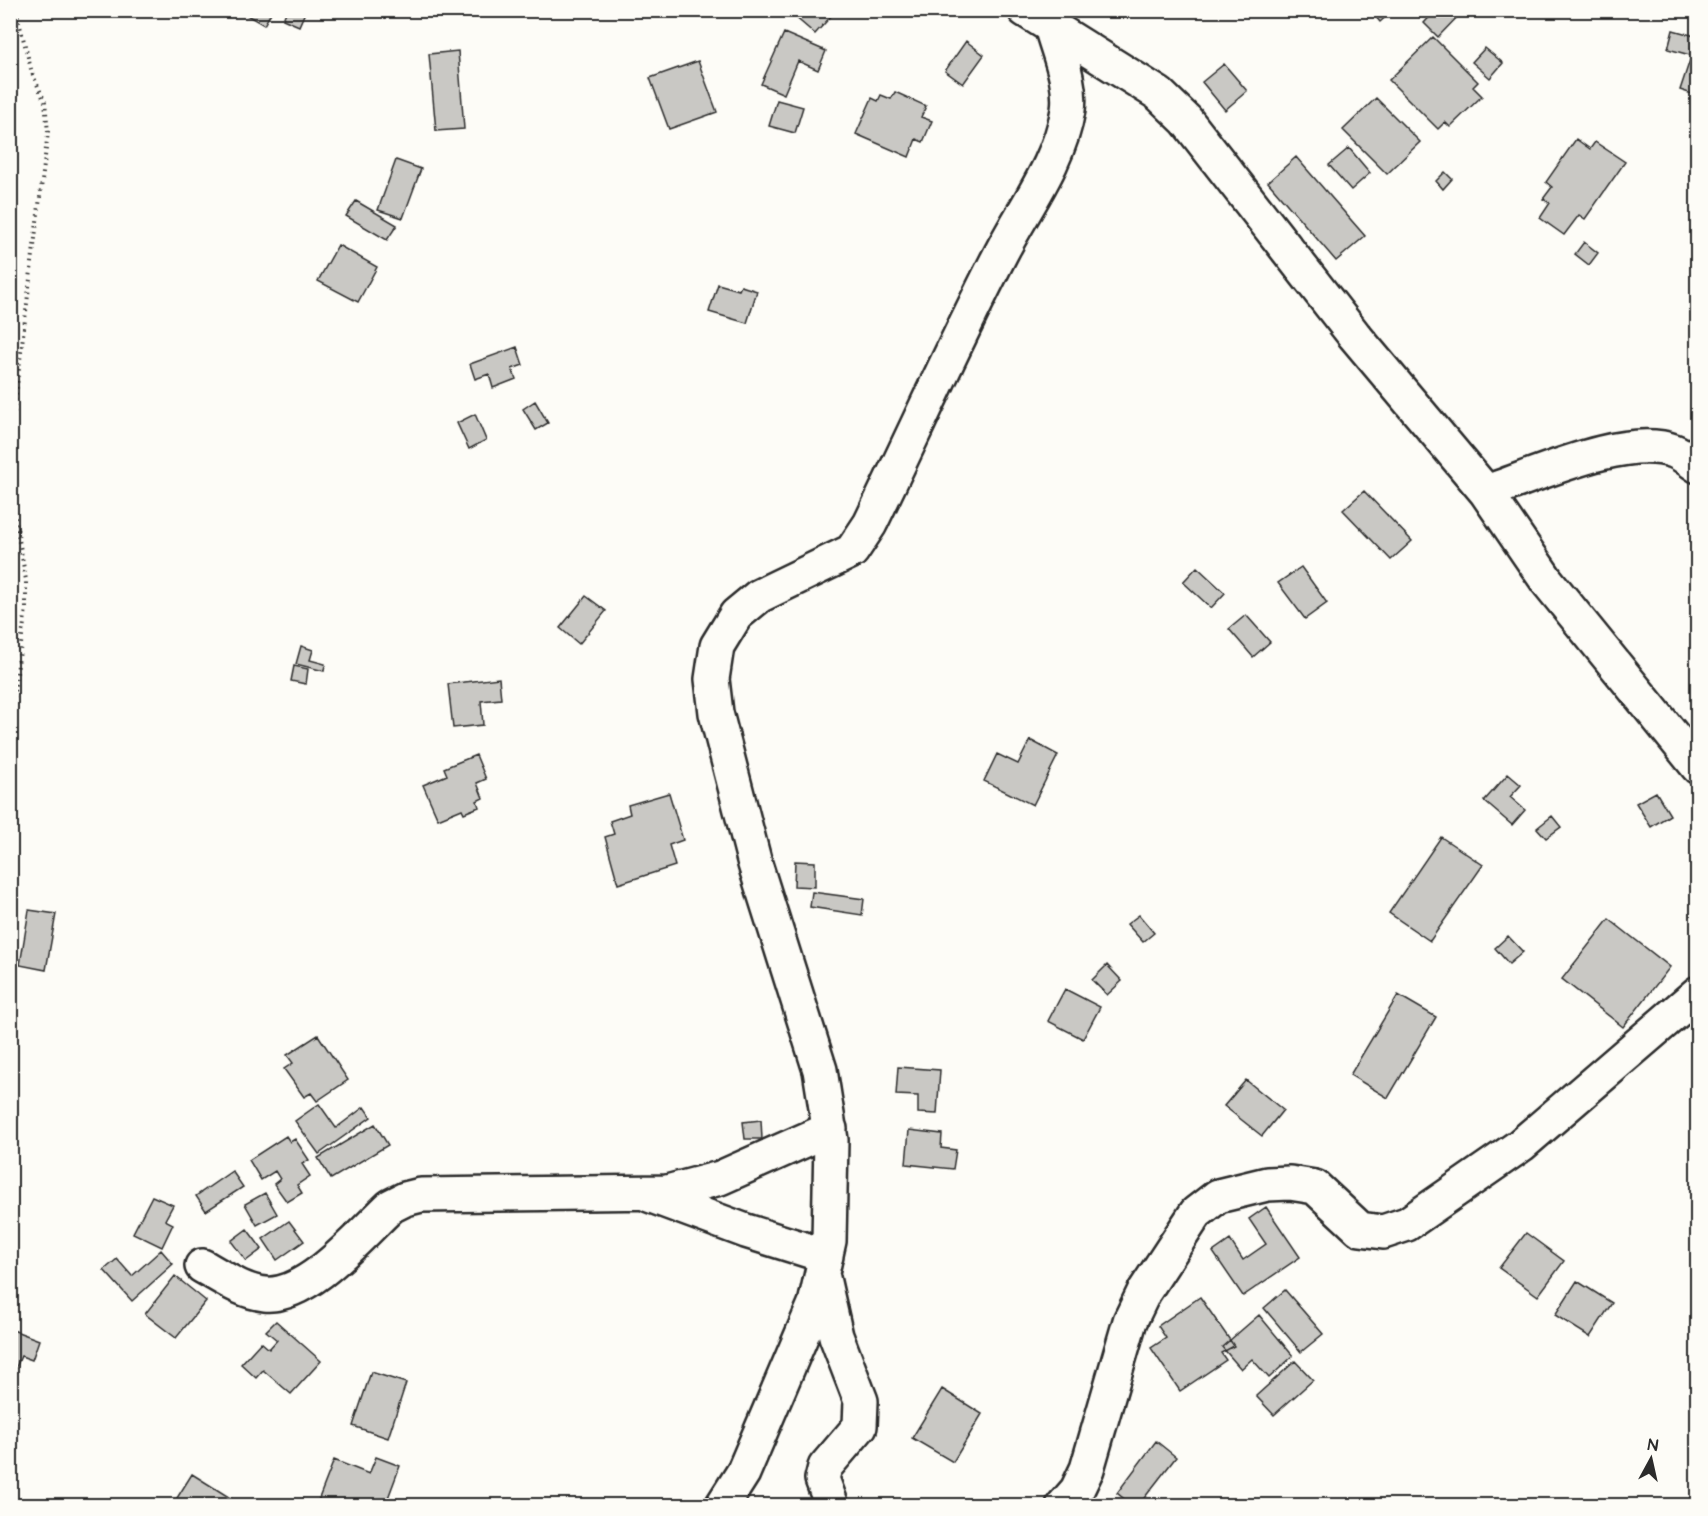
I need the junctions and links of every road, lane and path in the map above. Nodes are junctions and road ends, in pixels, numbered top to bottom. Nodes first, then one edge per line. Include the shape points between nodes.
1 (16, 10) edge
2 (1038, 18) edge
3 (10, 442) edge
4 (1698, 466) edge
5 (10, 488) edge
6 (1486, 492) junction
7 (10, 721) edge
8 (1698, 767) edge
9 (1698, 993) edge
10 (830, 1129) junction
11 (642, 1192) junction
12 (202, 1266) dead end
13 (824, 1266) junction
14 (722, 1506) edge
15 (832, 1506) edge
16 (1063, 1506) edge

1 - 3 path via 32,74 45,102 48,132
2 - 6 street via 1159,94 1186,120 1354,334
2 - 10 street via 1068,87 1061,140 1041,186 1002,251 870,524 852,551 759,596 736,615 717,646 712,679 716,713 755,864 820,1070
4 - 6 street via 1674,451 1647,446 1615,448
5 - 7 path via 26,580 26,609
6 - 8 street via 1546,581
9 - 16 street via 1521,1145 1407,1224 1383,1232 1360,1229 1315,1187 1290,1183 1267,1184 1218,1196 1196,1213 1144,1292 1130,1321 1088,1469
10 - 11 street via 720,1178 667,1192
10 - 13 street
11 - 12 street via 405,1198 391,1206 314,1277 280,1293 245,1289
11 - 13 street via 746,1231
13 - 14 street via 815,1304 743,1473
13 - 15 street via 836,1336 861,1401 860,1426 825,1467 822,1479

